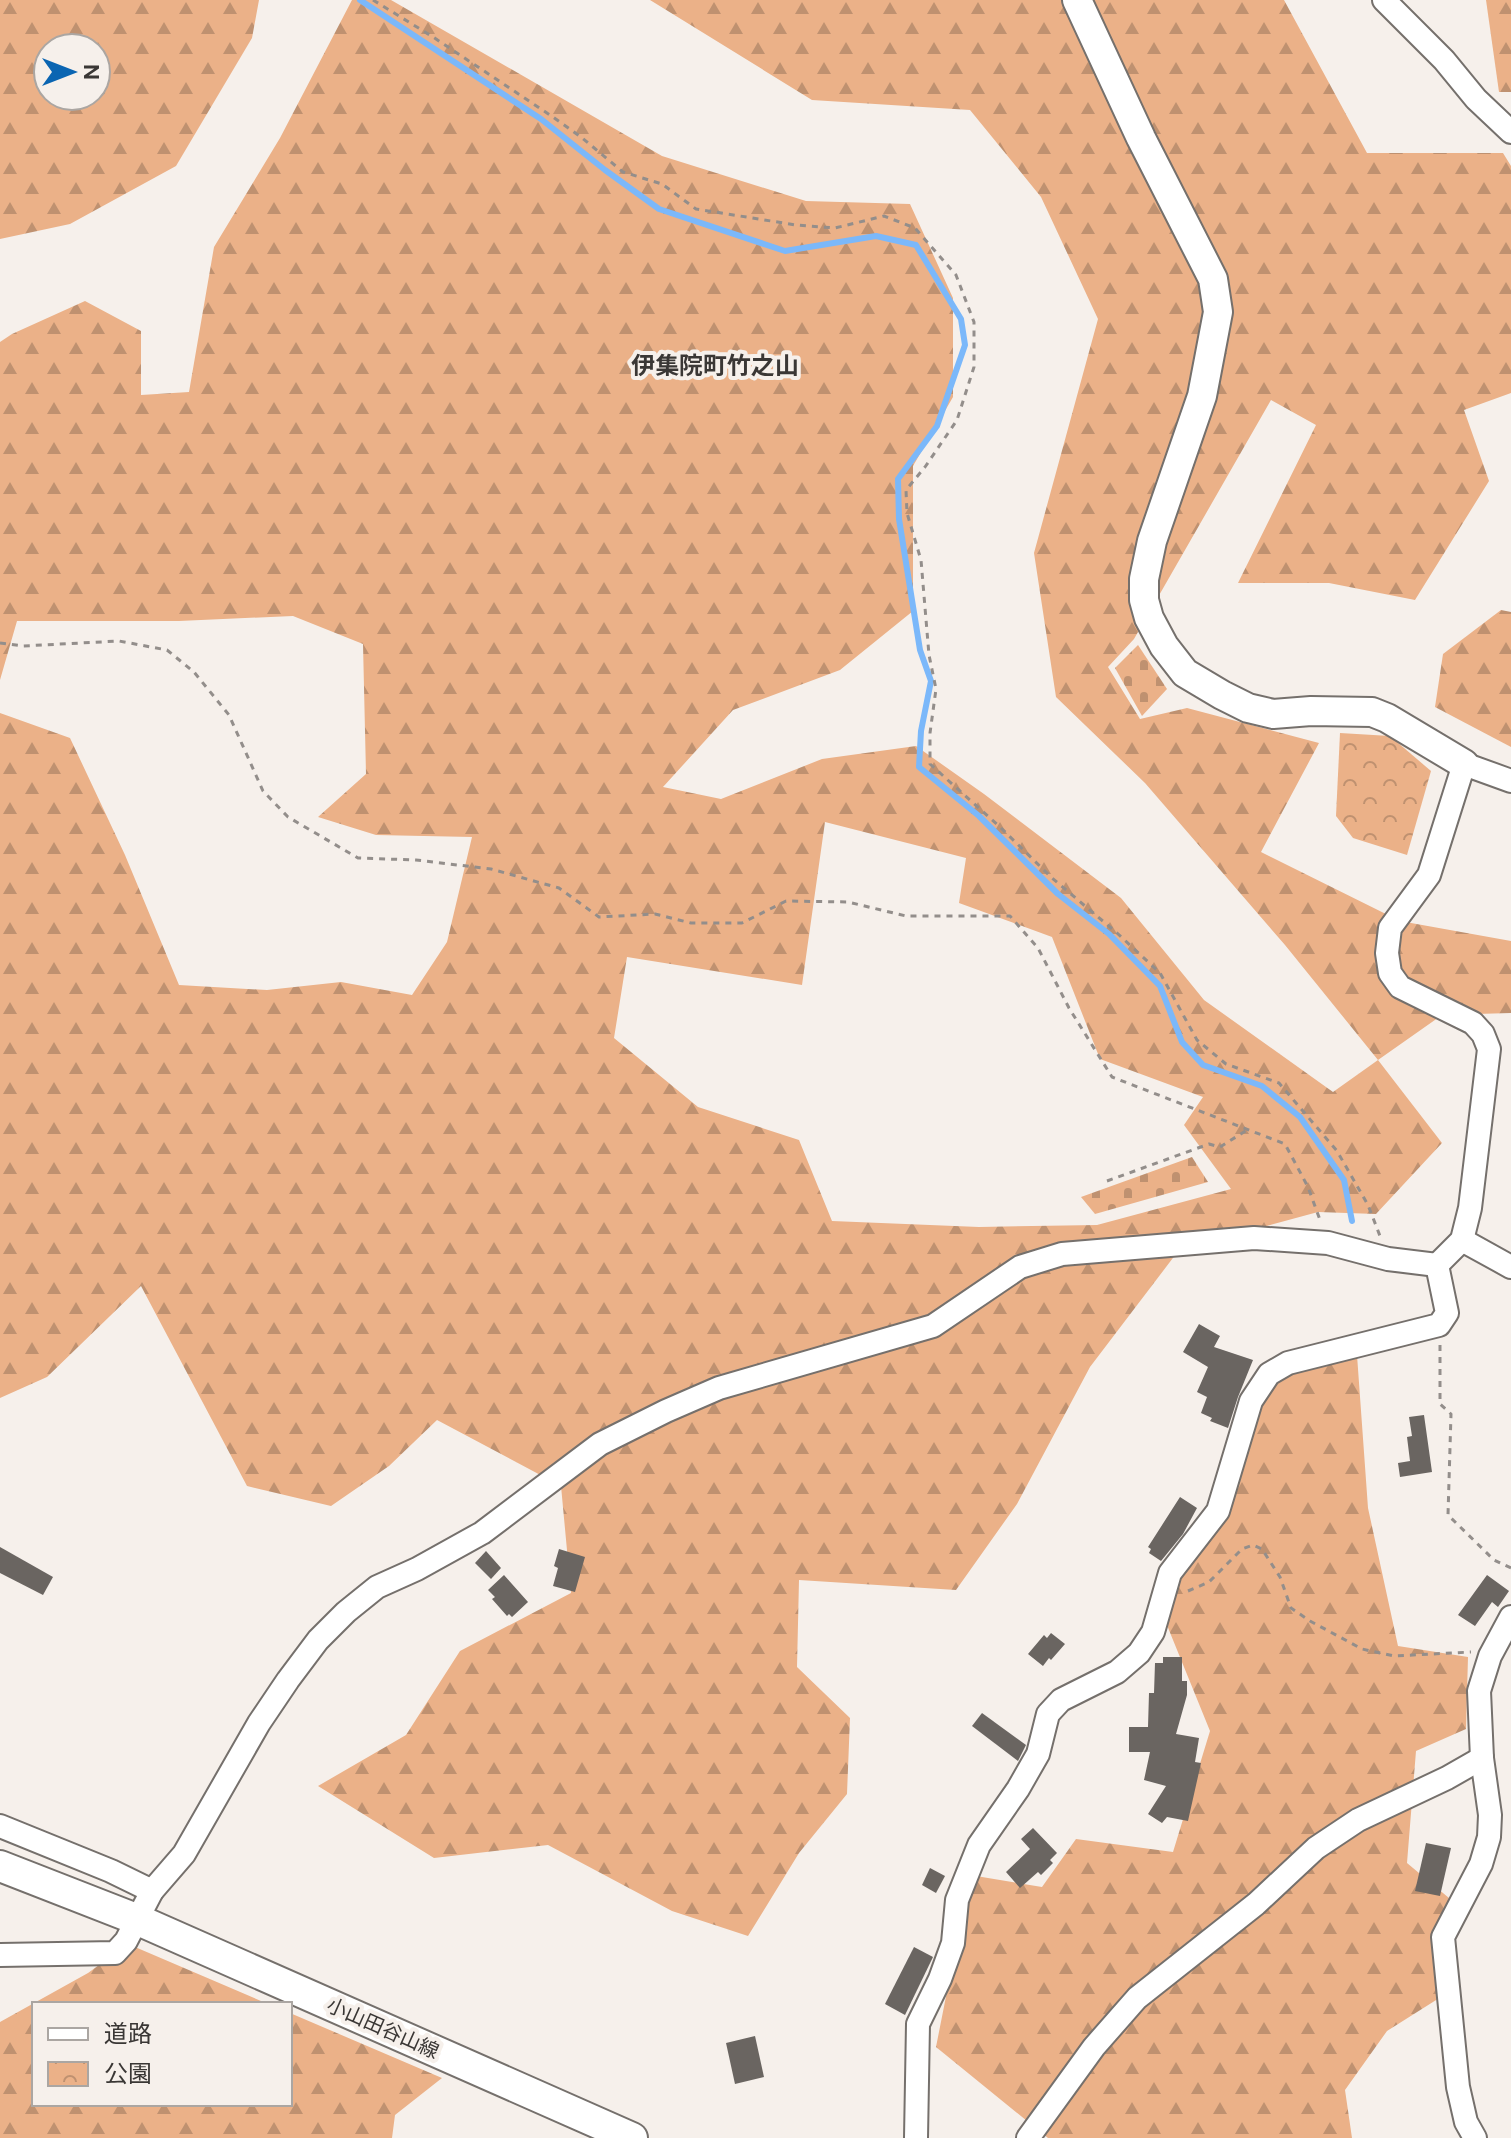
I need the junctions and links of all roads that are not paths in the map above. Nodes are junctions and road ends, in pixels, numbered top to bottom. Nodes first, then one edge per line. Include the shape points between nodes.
1 (1077, 0) edge
2 (1384, 0) edge
3 (1511, 132) edge
4 (1464, 764) junction
5 (1511, 781) edge
6 (1462, 1240) junction
7 (1437, 1265) junction
8 (1511, 1267) edge
9 (1511, 1617) edge
10 (1482, 1758) junction
11 (0, 1826) edge
12 (0, 1866) edge
13 (152, 1891) junction
14 (136, 1919) junction
15 (0, 1955) edge
16 (632, 2138) edge
17 (916, 2138) edge
18 (1028, 2138) edge
19 (1475, 2138) edge

1 - 4 street via 1213,279 1218,312 1202,396 1152,541 1144,579 1149,618 1185,673 1248,708 1273,714 1372,712
2 - 3 street
4 - 5 street
4 - 6 street via 1429,875 1390,928 1387,953 1390,973 1400,987 1473,1023 1489,1049
6 - 7 street
6 - 8 street
7 - 13 street via 1328,1243 1254,1238 1062,1254 1020,1267 933,1326 719,1388 666,1411 600,1444 482,1533 377,1587 346,1612 288,1680 184,1854
7 - 17 street via 1447,1313 1439,1325 1288,1363 1269,1374 1251,1401 1218,1511 1170,1573 1153,1632 1117,1672 1061,1700 1048,1714 1038,1754 979,1845 957,1900 953,1943 918,2024
9 - 10 street via 1479,1691
10 - 18 street via 1358,1820 1316,1848 1256,1904 1137,1998
10 - 19 street via 1489,1837 1481,1864 1443,1937 1458,2087
11 - 13 street
12 - 14 main road, 小山田谷山線
13 - 14 street
14 - 15 street via 115,1953
14 - 16 main road, 小山田谷山線

